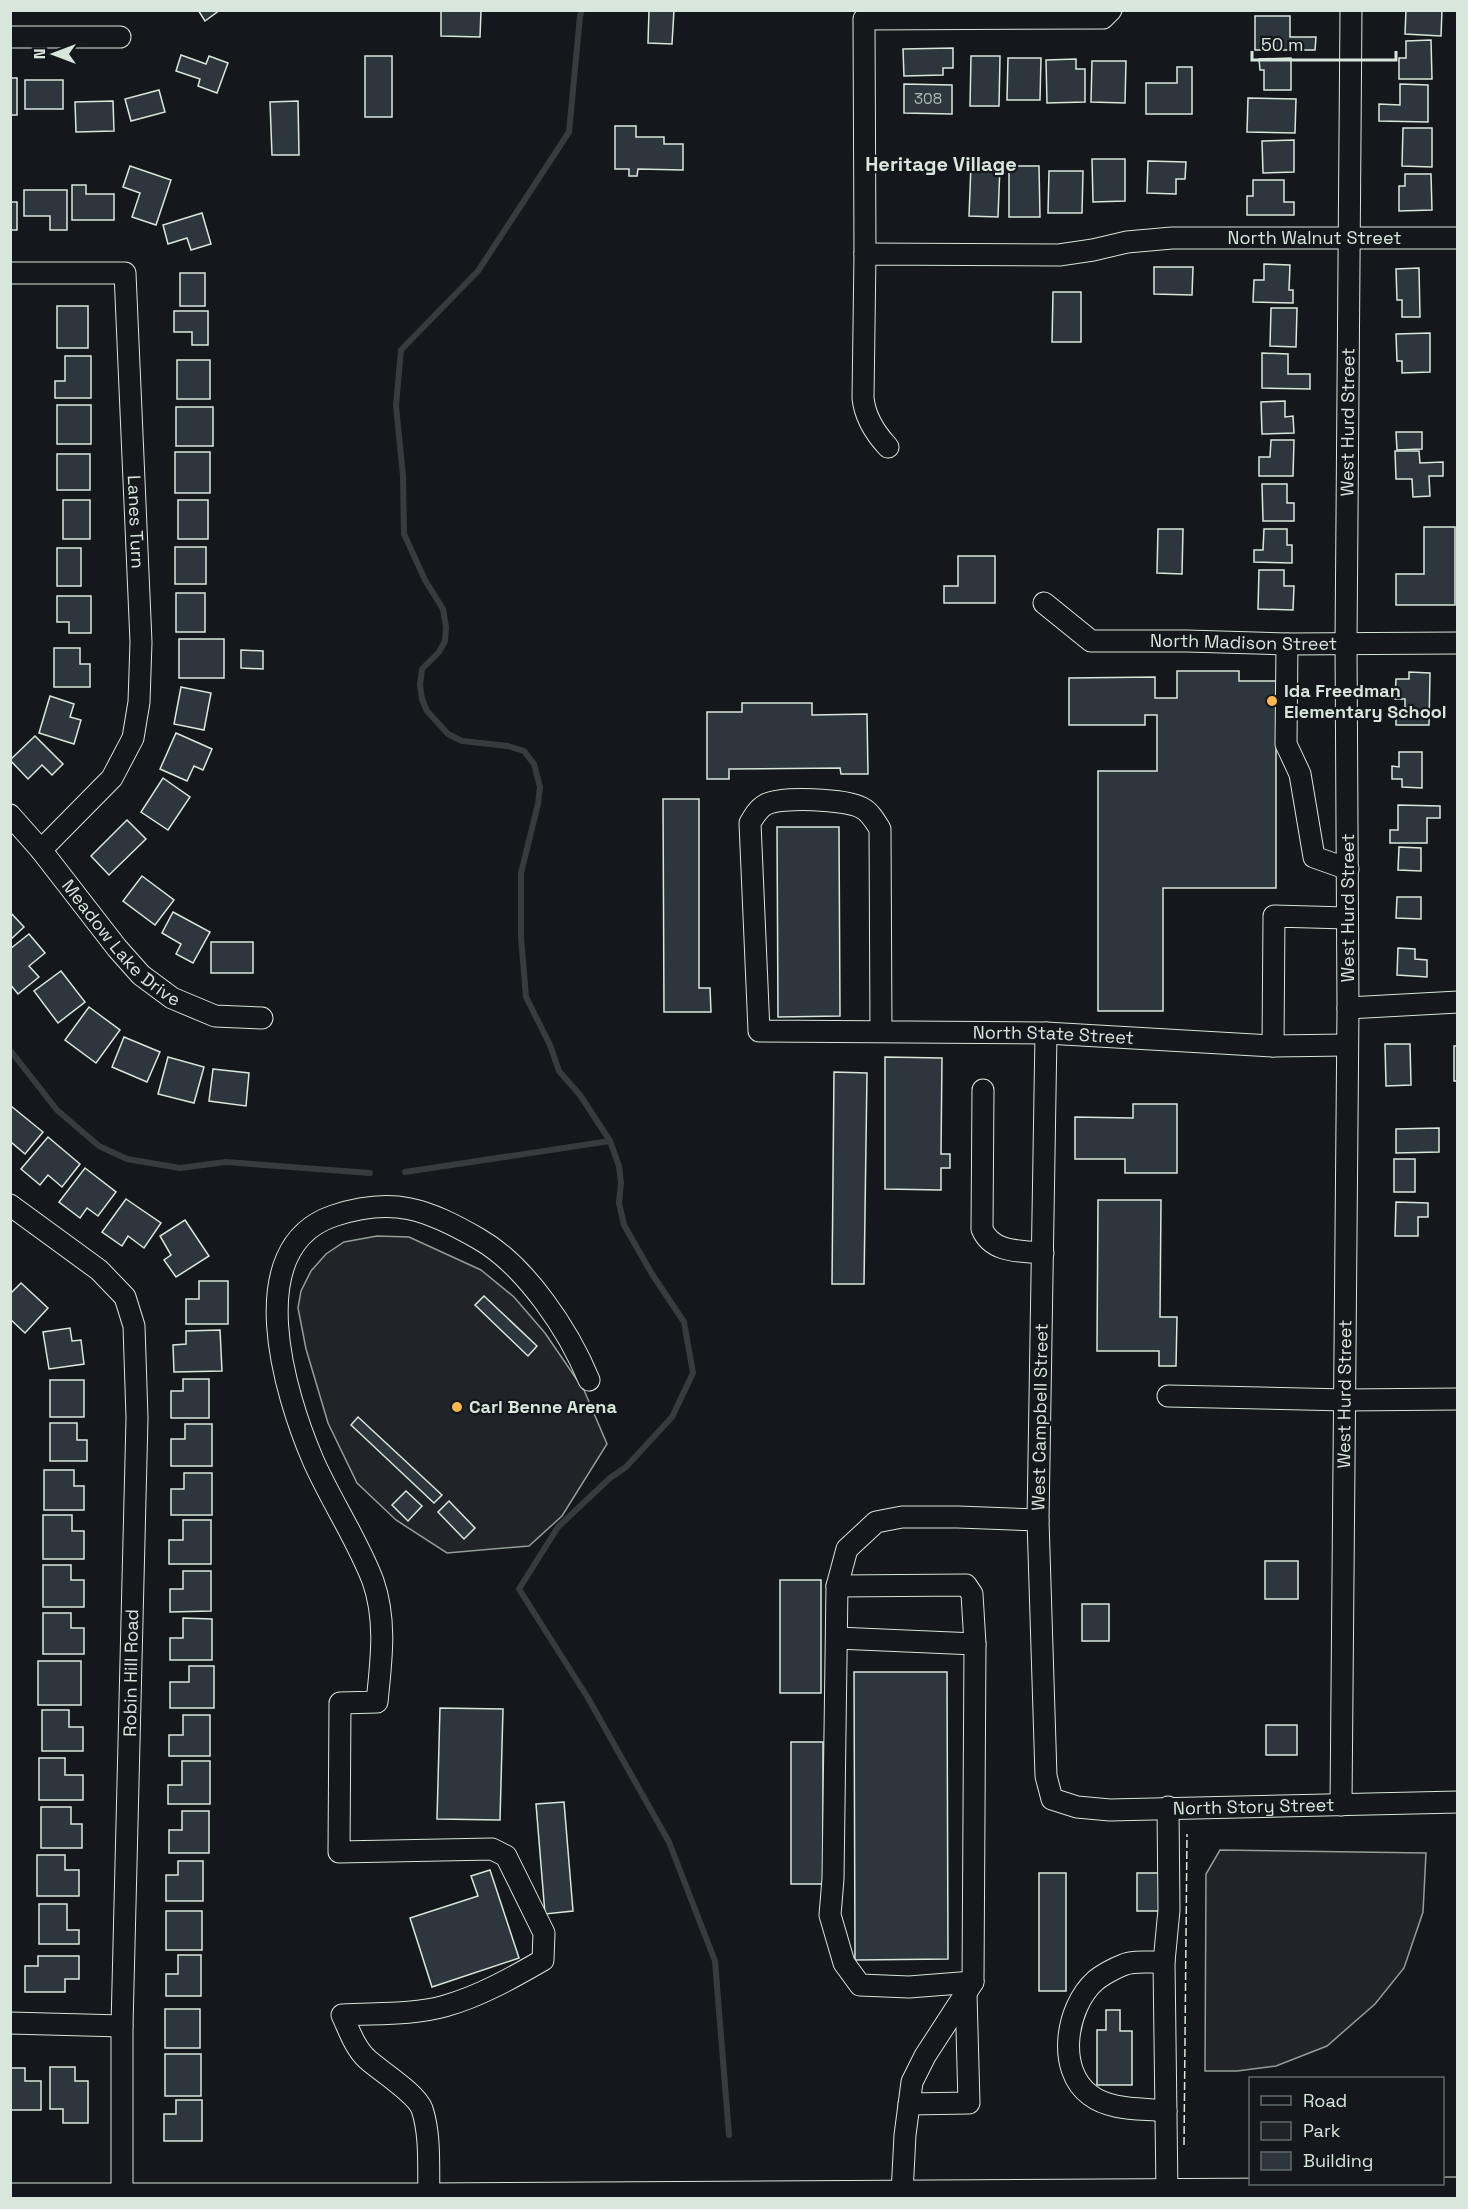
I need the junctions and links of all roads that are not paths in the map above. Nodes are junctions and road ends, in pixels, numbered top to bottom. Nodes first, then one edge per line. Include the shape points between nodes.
1 (1112, 10) edge
2 (1351, 10) edge
3 (1082, 14) edge
4 (10, 37) edge
5 (120, 37) dead end
6 (1458, 238) edge
7 (1350, 239) junction
8 (865, 254) junction
9 (10, 273) edge
10 (888, 447) dead end
11 (1044, 603) dead end
12 (1458, 643) edge
13 (1287, 644) junction
14 (1346, 644) junction
15 (10, 815) edge
16 (41, 850) junction
17 (1348, 869) junction
18 (1347, 918) junction
19 (1458, 1002) edge
20 (1348, 1008) junction
21 (262, 1018) dead end
22 (881, 1032) junction
23 (1046, 1033) junction
24 (1347, 1045) junction
25 (1273, 1046) junction
26 (983, 1090) dead end
27 (10, 1205) edge
28 (1043, 1253) junction
29 (589, 1380) dead end
30 (1168, 1396) dead end
31 (1458, 1399) edge
32 (1346, 1400) junction
33 (1038, 1520) junction
34 (837, 1586) junction
35 (837, 1638) junction
36 (975, 1644) junction
37 (1052, 1799) joint
38 (1458, 1802) edge
39 (1341, 1805) junction
40 (1168, 1808) junction
41 (1164, 1962) junction
42 (970, 1987) junction
43 (10, 2023) edge
44 (122, 2026) junction
45 (909, 2104) junction
46 (1166, 2111) junction
47 (1458, 2191) edge
48 (1167, 2193) junction
49 (906, 2195) edge
50 (1275, 2195) edge
51 (1069, 2196) edge
52 (10, 2197) edge
53 (122, 2197) edge
54 (429, 2197) junction

1 - 3 street via 1103,18
2 - 7 street, West Hurd Street
3 - 8 street via 864,19
4 - 5 street
6 - 7 street, North Walnut Street
7 - 8 street, North Walnut Street via 1172,238 1059,255
7 - 14 street, West Hurd Street
8 - 10 street via 864,407
9 - 16 street, Lanes Turn via 124,273 141,642 139,702 132,738 112,778
11 - 13 street, North Madison Street via 1091,641
12 - 14 street, North Madison Street
13 - 14 street, North Madison Street
13 - 17 street via 1286,744 1300,774 1314,857
14 - 17 street, West Hurd Street
15 - 16 street, Meadow Lake Drive
16 - 21 street, Meadow Lake Drive via 141,975 172,998 215,1016
17 - 18 street, West Hurd Street
18 - 20 street, West Hurd Street
18 - 25 street via 1274,916
19 - 20 street
20 - 24 street, West Hurd Street
22 - 22 street, North State Street via 759,1031 750,822 766,804 782,800 847,802 863,808 879,829
22 - 23 street, North State Street
23 - 25 street, North State Street
23 - 28 street, West Campbell Street
24 - 25 street, North State Street
24 - 32 street, West Hurd Street
26 - 28 street via 982,1229 987,1240 1004,1249
27 - 44 street, Robin Hill Road via 99,1270 126,1297 134,1326 137,1418
28 - 33 street, West Campbell Street
29 - 54 street via 569,1337 507,1261 486,1243 428,1213 377,1205 328,1218 309,1229 284,1267 277,1321 292,1405 313,1460 373,1581 381,1611 377,1702 340,1703 339,1851 492,1849 506,1856 544,1933 543,1960 498,1986 444,2006 342,2015 366,2058 421,2107 428,2147
30 - 32 street
31 - 32 street
32 - 39 street, West Hurd Street
33 - 34 street via 902,1517 876,1522 847,1549
33 - 37 street, West Campbell Street via 1046,1776
34 - 35 street
34 - 36 street via 966,1585 972,1594
35 - 36 street
35 - 42 street via 830,1915 844,1963 860,1985
36 - 42 street
37 - 40 street, North Story Street via 1077,1808
38 - 39 street, North Story Street
39 - 40 street, North Story Street
40 - 41 street
41 - 46 street
41 - 46 street via 1125,1964 1095,1981 1078,2005 1069,2036 1070,2065 1077,2083 1091,2096 1114,2106
42 - 45 street via 925,2056 912,2082
42 - 45 street via 969,2103
43 - 44 street
44 - 53 street, Robin Hill Road
45 - 49 street
46 - 48 street
47 - 50 main road
48 - 50 main road
48 - 51 main road
49 - 51 main road
49 - 54 main road
52 - 53 main road
53 - 54 main road

